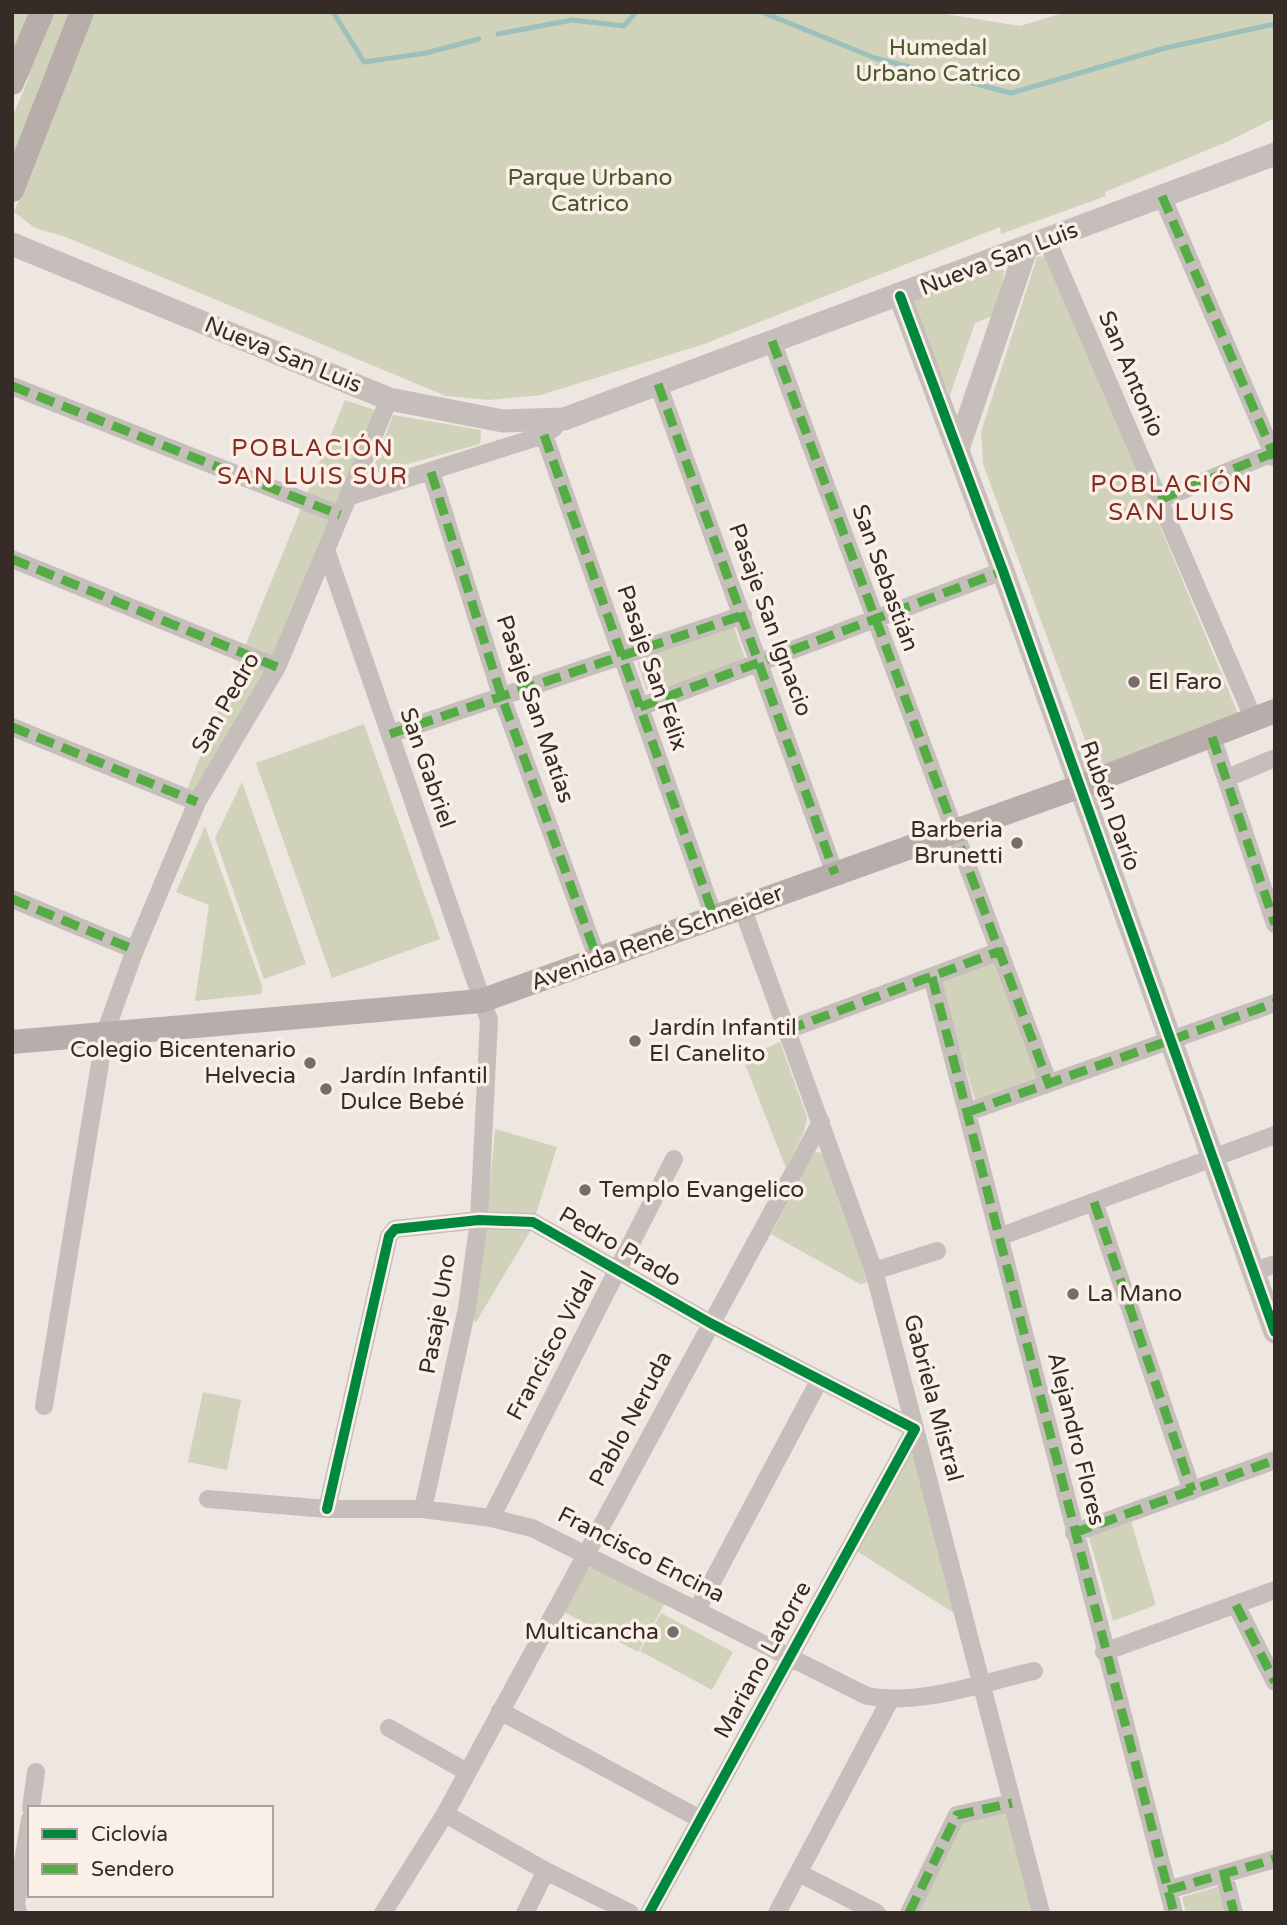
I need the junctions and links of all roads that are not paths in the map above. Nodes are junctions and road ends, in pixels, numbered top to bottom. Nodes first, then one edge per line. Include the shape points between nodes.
1 (41, 12) edge
2 (82, 12) edge
3 (12, 83) edge
4 (1275, 154) edge
5 (12, 190) edge
6 (1162, 196) junction
7 (12, 244) edge
8 (1036, 244) junction
9 (900, 296) junction
10 (772, 341) junction
11 (658, 384) junction
12 (12, 386) edge
13 (389, 399) junction
14 (564, 419) junction
15 (544, 435) junction
16 (958, 449) junction
17 (1274, 454) edge
18 (431, 472) junction
19 (348, 497) junction
20 (1159, 500) junction
21 (340, 515) junction
22 (326, 550) junction
23 (12, 559) edge
24 (1003, 571) junction
25 (743, 615) junction
26 (873, 619) junction
27 (622, 656) junction
28 (760, 662) junction
29 (276, 667) junction
30 (502, 698) junction
31 (640, 706) junction
32 (1264, 716) edge
33 (12, 727) edge
34 (390, 734) junction
35 (1212, 737) junction
36 (1275, 758) edge
37 (1227, 778) junction
38 (1081, 786) junction
39 (197, 802) junction
40 (955, 831) junction
41 (835, 874) junction
42 (12, 899) edge
43 (742, 907) junction
44 (715, 917) junction
45 (1275, 924) edge
46 (135, 950) junction
47 (1000, 951) junction
48 (598, 960) junction
49 (932, 977) junction
50 (481, 1001) junction
51 (1275, 1003) edge
52 (787, 1030) junction
53 (105, 1033) junction
54 (1171, 1040) junction
55 (12, 1042) edge
56 (1048, 1082) junction
57 (968, 1112) junction
58 (821, 1122) junction
59 (1275, 1135) edge
60 (1213, 1158) junction
61 (674, 1159) dead end
62 (1094, 1202) junction
63 (479, 1220) junction
64 (999, 1237) junction
65 (937, 1251) dead end
66 (1275, 1264) edge
67 (874, 1271) junction
68 (619, 1272) junction
69 (1253, 1272) junction
70 (710, 1322) junction
71 (1275, 1332) edge
72 (818, 1381) junction
73 (44, 1406) dead end
74 (915, 1429) junction
75 (1275, 1460) edge
76 (1192, 1491) junction
77 (208, 1499) dead end
78 (327, 1508) junction
79 (423, 1509) junction
80 (491, 1518) junction
81 (1074, 1532) junction
82 (586, 1553) junction
83 (1275, 1590) edge
84 (1236, 1605) junction
85 (697, 1610) junction
86 (1104, 1652) junction
87 (788, 1659) junction
88 (1034, 1671) dead end
89 (1275, 1682) edge
90 (980, 1683) junction
91 (890, 1700) junction
92 (500, 1711) junction
93 (389, 1728) dead end
94 (36, 1772) dead end
95 (467, 1772) junction
96 (1012, 1803) junction
97 (31, 1806) edge
98 (445, 1814) junction
99 (700, 1819) junction
100 (28, 1831) edge
101 (1275, 1859) edge
102 (546, 1871) junction
103 (799, 1873) junction
104 (1224, 1874) junction
105 (1168, 1890) junction
106 (18, 1913) edge
107 (383, 1913) edge
108 (525, 1913) edge
109 (630, 1913) edge
110 (649, 1913) edge
111 (777, 1913) edge
112 (877, 1913) edge
113 (909, 1913) edge
114 (1041, 1913) edge
115 (1174, 1913) edge
116 (1234, 1913) edge

1 - 3 main road
2 - 5 main road
4 - 6 street, Nueva San Luis
6 - 8 street, Nueva San Luis
6 - 17 street
7 - 13 street, Nueva San Luis
8 - 9 street, Nueva San Luis
8 - 16 street
8 - 20 street, San Antonio
9 - 10 street, Nueva San Luis
9 - 16 street, Rubén Darío
10 - 11 street, Nueva San Luis
10 - 26 street, San Sebastián
11 - 14 street, Nueva San Luis
11 - 25 street, Pasaje San Ignacio
12 - 21 street
13 - 14 street, Nueva San Luis via 503,421
13 - 19 street, San Pedro
14 - 15 street, Nueva San Luis
15 - 18 street, Nueva San Luis
15 - 27 street, Pasaje San Félix
16 - 24 street, Rubén Darío
17 - 20 street
18 - 19 street, Nueva San Luis
18 - 30 street, Pasaje San Matías
19 - 21 street, San Pedro
20 - 32 street, San Antonio
21 - 22 street, San Pedro
22 - 29 street, San Pedro
22 - 34 street, San Gabriel
23 - 29 street
24 - 26 street
24 - 38 street, Rubén Darío
25 - 27 street
25 - 28 street, Pasaje San Ignacio
26 - 28 street
26 - 40 street, San Sebastián
27 - 30 street
27 - 31 street, Pasaje San Félix
28 - 31 street
28 - 41 street, Pasaje San Ignacio
29 - 39 street, San Pedro
30 - 34 street
30 - 48 street, Pasaje San Matías
31 - 44 street, Pasaje San Félix
32 - 35 main road, Avenida René Schneider
33 - 39 street
34 - 50 street, San Gabriel
35 - 37 street
35 - 38 main road, Avenida René Schneider
36 - 37 street
37 - 45 street
38 - 40 main road, Avenida René Schneider
38 - 54 street, Rubén Darío
39 - 46 street, San Pedro
40 - 41 main road, Avenida René Schneider
40 - 47 street, San Sebastián
41 - 43 main road, Avenida René Schneider
42 - 46 street
43 - 44 main road, Avenida René Schneider
43 - 52 street, Gabriela Mistral
44 - 48 main road, Avenida René Schneider
46 - 53 street, San Pedro
47 - 49 street
47 - 56 street, San Sebastián
48 - 50 main road, Avenida René Schneider
49 - 52 street
49 - 57 street, Alejandro Flores
50 - 53 main road, Avenida René Schneider
50 - 63 street, Pasaje Uno via 489,1020
51 - 54 street
52 - 58 street, Gabriela Mistral
53 - 55 main road, Avenida René Schneider
53 - 73 street, San Pedro
54 - 56 street
54 - 60 street, Rubén Darío
56 - 57 street
57 - 64 street, Alejandro Flores
58 - 67 street, Gabriela Mistral
58 - 70 street, Pablo Neruda
59 - 60 street
60 - 62 street
60 - 69 street, Rubén Darío
61 - 68 street, Francisco Vidal
62 - 64 street
62 - 76 street
63 - 68 street, Pedro Prado via 533,1222
63 - 78 street, Pedro Prado via 395,1229 389,1236
63 - 79 street, Pasaje Uno via 467,1307
64 - 81 street, Alejandro Flores
65 - 67 street
66 - 69 street
67 - 74 street, Gabriela Mistral
68 - 70 street, Pedro Prado
68 - 80 street, Francisco Vidal
69 - 71 street, Rubén Darío
70 - 72 street, Pedro Prado
70 - 82 street, Pablo Neruda
72 - 74 street, Pedro Prado
72 - 85 street
74 - 87 street, Mariano Latorre
74 - 90 street, Gabriela Mistral
75 - 76 street
76 - 81 street
77 - 78 street, Francisco Encina
78 - 79 street, Francisco Encina
79 - 80 street, Francisco Encina
80 - 82 street, Francisco Encina via 531,1528
81 - 86 street, Alejandro Flores
82 - 85 street, Francisco Encina
82 - 92 street, Pablo Neruda
83 - 84 street
84 - 86 street
84 - 89 street
85 - 87 street, Francisco Encina
86 - 105 street, Alejandro Flores
87 - 91 street, Francisco Encina via 867,1696
87 - 99 street, Mariano Latorre
88 - 90 street, Francisco Encina
90 - 91 street, Francisco Encina
90 - 96 street, Gabriela Mistral
91 - 103 street
92 - 95 street, Pablo Neruda
92 - 99 street
93 - 95 street
94 - 97 street
95 - 98 street, Pablo Neruda
96 - 113 street via 957,1815
96 - 114 street, Gabriela Mistral
98 - 102 street
98 - 107 street, Pablo Neruda
99 - 110 street, Mariano Latorre
100 - 106 street
101 - 104 street
102 - 108 street
102 - 109 street
103 - 111 street
103 - 112 street
104 - 105 street
104 - 116 street
105 - 115 street, Alejandro Flores

